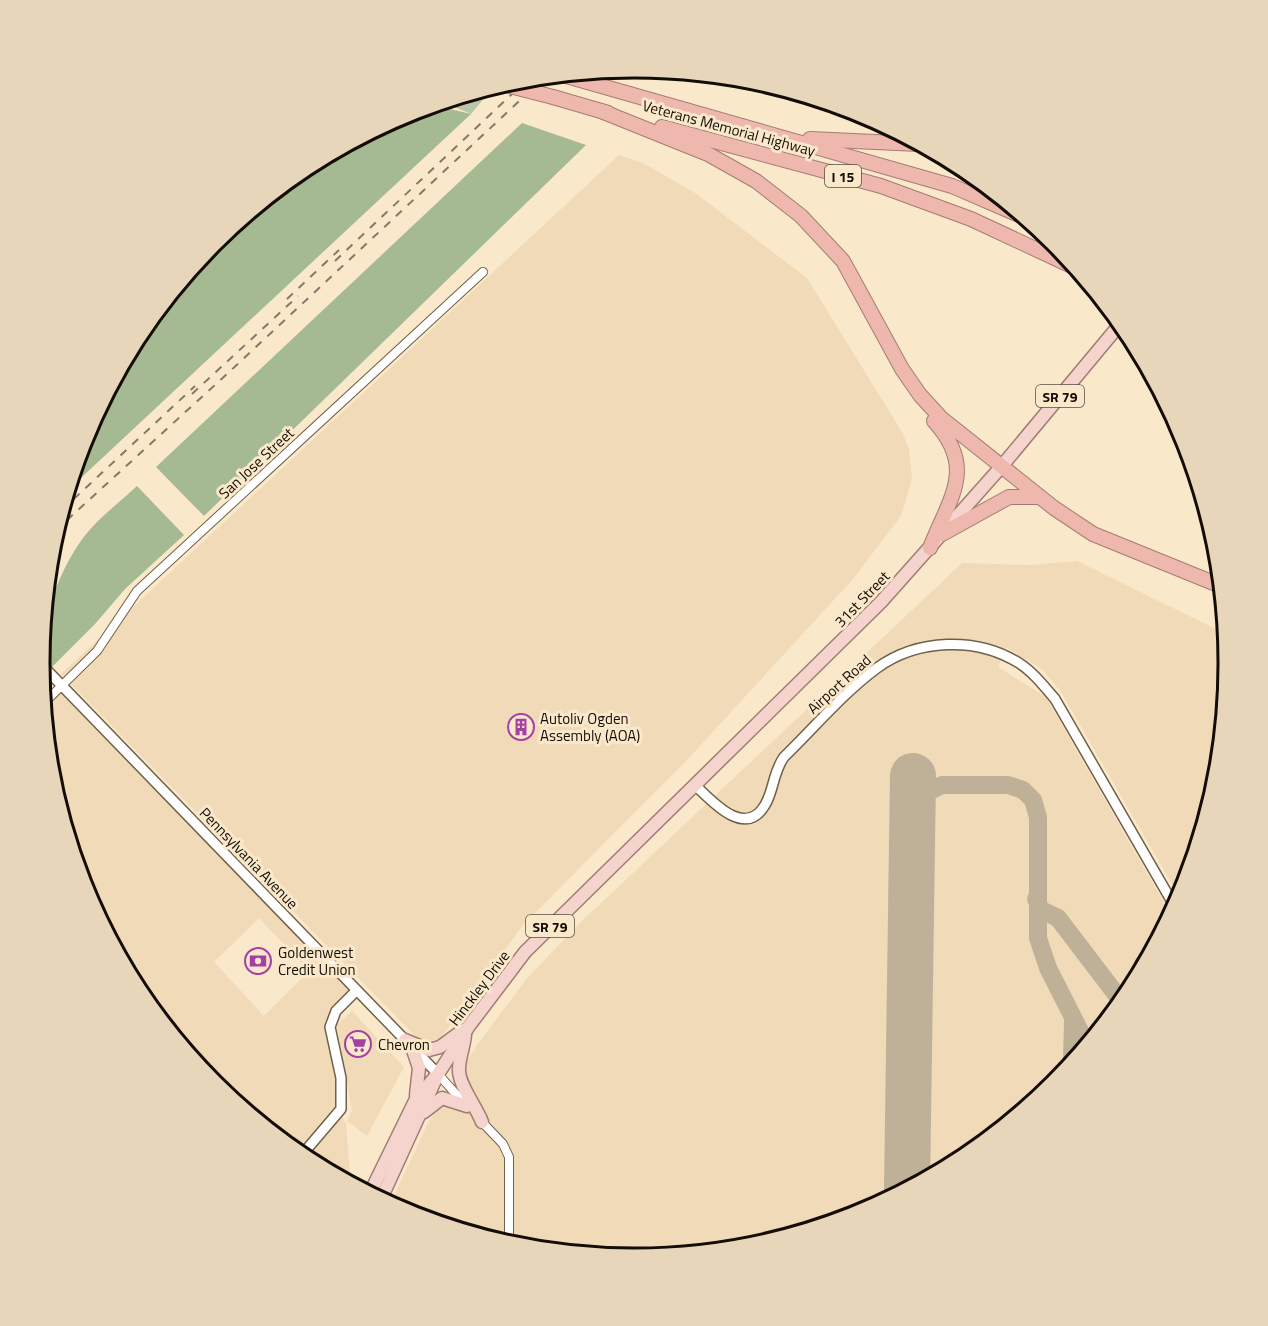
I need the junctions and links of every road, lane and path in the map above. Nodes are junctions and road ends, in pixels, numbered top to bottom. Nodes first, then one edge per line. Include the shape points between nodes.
1 (585, 81) edge
2 (522, 90) edge
3 (601, 111) junction
4 (783, 137) junction
5 (900, 143) edge
6 (998, 206) edge
7 (1054, 258) edge
8 (483, 272) dead end
9 (1115, 330) edge
10 (902, 369) junction
11 (1002, 467) junction
12 (1039, 497) junction
13 (942, 534) junction
14 (930, 548) junction
15 (1212, 582) edge
16 (50, 674) edge
17 (61, 685) junction
18 (51, 696) edge
19 (696, 786) junction
20 (602, 876) joint
21 (1169, 897) edge
22 (356, 991) junction
23 (467, 1029) junction
24 (409, 1043) junction
25 (438, 1074) junction
26 (415, 1101) junction
27 (467, 1106) junction
28 (421, 1114) junction
29 (482, 1122) junction
30 (308, 1148) edge
31 (373, 1186) edge
32 (385, 1191) edge
33 (509, 1234) edge

1 - 4 highway, Veterans Memorial Highway / I 15
2 - 3 highway, Veterans Memorial Highway / I 15, bridge
3 - 7 highway, Veterans Memorial Highway / I 15 via 881,186 971,219
3 - 10 highway via 708,154 756,181 801,216 843,261
4 - 5 highway
4 - 6 highway, Veterans Memorial Highway / I 15 via 952,186
8 - 17 street, San Jose Street via 137,591 97,651
9 - 11 main road, 31st Street / SR 79
10 - 11 highway via 941,418
10 - 14 highway via 908,388 950,440 958,462 953,490
11 - 12 highway
11 - 13 main road, 31st Street / SR 79
12 - 13 highway via 1009,497
12 - 15 highway via 1093,534
13 - 14 main road, 31st Street / SR 79
14 - 19 main road, 31st Street / SR 79
16 - 17 street, Pennsylvania Avenue
17 - 18 street, San Jose Street
17 - 22 street, Pennsylvania Avenue
19 - 20 main road, 31st Street / SR 79
19 - 21 street, Airport Road via 734,818 757,814 765,806 776,769 784,757 876,669 916,649 946,644 996,651 1019,663 1055,699
20 - 23 main road, Hinckley Drive / SR 79 via 525,952
22 - 24 street, Pennsylvania Avenue
22 - 30 street via 336,1011 330,1027 341,1078 341,1109
23 - 24 main road via 429,1050
23 - 25 main road, Hinckley Drive / SR 79
23 - 29 main road via 459,1080
24 - 25 street, Pennsylvania Avenue
24 - 26 main road via 419,1068
25 - 26 main road, Hinckley Drive / SR 79
25 - 27 street
25 - 28 main road, Hinckley Drive / SR 79
26 - 31 main road, Hinckley Drive / SR 79
27 - 28 main road via 442,1098
27 - 29 street
28 - 32 main road, Hinckley Drive / SR 79
29 - 33 street via 503,1144 509,1157

